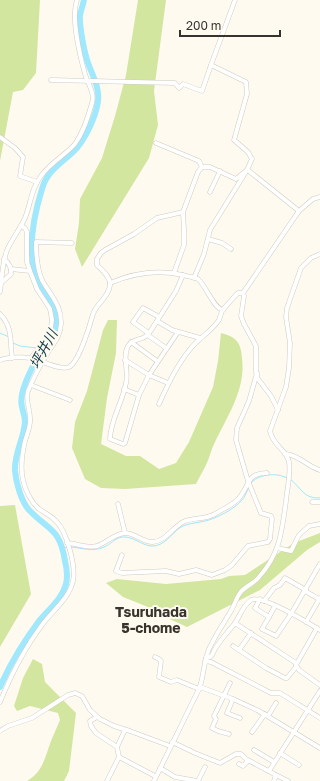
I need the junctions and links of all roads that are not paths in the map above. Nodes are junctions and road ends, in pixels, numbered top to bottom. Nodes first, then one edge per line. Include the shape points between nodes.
1 (77, 0) edge
2 (235, 0) edge
3 (211, 65) junction
4 (51, 80) dead end
5 (89, 81) junction
6 (0, 137) edge
7 (156, 144) dead end
8 (202, 167) junction
9 (247, 170) junction
10 (220, 172) junction
11 (37, 182) junction
12 (210, 192) dead end
13 (320, 197) edge
14 (183, 212) junction
15 (299, 212) junction
16 (21, 226) junction
17 (208, 239) junction
18 (72, 243) dead end
19 (231, 249) dead end
20 (320, 254) edge
21 (4, 259) junction
22 (11, 269) junction
23 (30, 271) junction
24 (174, 273) junction
25 (183, 275) junction
26 (194, 278) junction
27 (110, 283) junction
28 (1, 284) edge
29 (0, 292) edge
30 (243, 293) junction
31 (223, 310) junction
32 (0, 314) edge
33 (158, 319) junction
34 (178, 332) junction
35 (148, 334) junction
36 (200, 338) junction
37 (131, 342) junction
38 (166, 348) junction
39 (12, 358) junction
40 (32, 358) junction
41 (0, 360) edge
42 (126, 360) junction
43 (42, 361) junction
44 (157, 361) junction
45 (257, 373) junction
46 (149, 375) junction
47 (168, 383) junction
48 (31, 385) junction
49 (124, 389) junction
50 (140, 395) junction
51 (70, 400) dead end
52 (159, 404) dead end
53 (278, 410) junction
54 (286, 454) junction
55 (320, 470) edge
56 (267, 473) dead end
57 (249, 484) junction
58 (312, 502) dead end
59 (320, 502) edge
60 (118, 504) dead end
61 (320, 524) edge
62 (125, 533) junction
63 (68, 546) junction
64 (277, 548) junction
65 (122, 555) dead end
66 (320, 564) edge
67 (305, 590) junction
68 (320, 599) edge
69 (262, 600) junction
70 (275, 606) junction
71 (291, 614) junction
72 (269, 617) junction
73 (306, 622) junction
74 (235, 623) junction
75 (318, 629) edge
76 (251, 633) junction
77 (233, 646) dead end
78 (239, 650) junction
79 (155, 657) dead end
80 (205, 660) junction
81 (296, 665) junction
82 (230, 683) dead end
83 (320, 685) edge
84 (199, 688) junction
85 (320, 692) edge
86 (224, 696) junction
87 (233, 699) junction
88 (0, 702) edge
89 (276, 703) dead end
90 (309, 711) junction
91 (266, 715) junction
92 (97, 717) junction
93 (240, 718) dead end
94 (320, 718) edge
95 (125, 730) junction
96 (0, 731) edge
97 (252, 732) dead end
98 (294, 733) junction
99 (229, 734) dead end
100 (172, 742) junction
101 (170, 746) junction
102 (117, 747) junction
103 (320, 748) edge
104 (254, 750) dead end
105 (280, 754) junction
106 (119, 757) junction
107 (248, 761) junction
108 (274, 762) junction
109 (239, 764) dead end
110 (299, 765) dead end
111 (205, 767) dead end
112 (160, 768) junction
113 (269, 771) junction
114 (276, 775) junction
115 (155, 776) junction
116 (174, 779) edge
117 (107, 781) edge
118 (154, 781) edge
119 (198, 781) edge
120 (274, 781) edge
121 (287, 781) edge

1 - 5 street via 74,10 80,56
2 - 3 street
3 - 5 street via 202,91 183,84 179,88 175,83
3 - 9 street via 246,82 247,94 234,140 252,157
4 - 5 street
5 - 11 street via 93,96 79,136 74,145 50,165
6 - 11 street via 23,157 20,176
7 - 8 street via 199,161
8 - 10 street via 210,167
8 - 14 street
9 - 10 street via 236,179
9 - 15 street
9 - 17 street via 210,230
10 - 12 street
11 - 16 street
13 - 15 street via 310,201
14 - 24 street via 184,244
14 - 27 street via 157,218 101,253 97,265
15 - 30 street
16 - 21 street
16 - 23 street via 27,232
17 - 19 street
17 - 26 street
18 - 43 street via 36,242 39,272 56,301 61,317 58,338
20 - 53 street via 308,260 301,268 287,308 289,368
21 - 22 street
21 - 28 street
22 - 23 street
22 - 28 street via 11,274
23 - 40 street via 50,309 52,320 50,333
24 - 25 street
24 - 27 street via 137,274
25 - 26 street
25 - 33 street
26 - 31 street via 197,278 205,288 217,308
27 - 43 street via 107,294 95,310 73,364 64,368
28 - 29 street
30 - 31 street via 237,294
30 - 45 street via 241,316 256,346
31 - 36 street via 219,320
32 - 39 street via 11,335
33 - 34 street
33 - 35 street
33 - 35 street via 143,308 133,321
34 - 36 street
34 - 38 street
35 - 37 street
35 - 38 street
36 - 47 street
37 - 42 street via 126,352
37 - 44 street
38 - 44 street
39 - 40 street
39 - 41 street
40 - 43 street
42 - 46 street
42 - 49 street via 127,376
43 - 48 street
44 - 46 street
45 - 53 street via 258,379
45 - 57 street via 236,434 237,448
46 - 47 street
46 - 50 street
47 - 52 street
48 - 51 street
48 - 63 street via 27,397 30,418 22,461 23,480 34,504 58,523
49 - 50 street
49 - 50 street via 110,440 125,443
53 - 54 street via 270,431 275,443
54 - 55 street
54 - 64 street via 289,472
56 - 57 street via 254,475
57 - 62 street via 238,499 212,515 182,522 161,540 150,542
57 - 65 street via 261,513 272,519 270,539 266,543 248,546 232,564 218,574 212,576 196,570 179,574 166,571 122,573 116,571
58 - 59 street
60 - 62 street
61 - 64 street via 309,526 299,535 291,551
62 - 63 street via 97,546
63 - 88 street via 73,566 70,590 42,625 18,662
64 - 80 street via 260,577 239,594
66 - 67 street
67 - 68 street
67 - 69 street via 285,578
67 - 71 street
68 - 73 street
69 - 70 street
69 - 72 street via 255,608
69 - 74 street via 249,601
70 - 71 street
70 - 72 street
71 - 72 street via 276,636 262,628
71 - 73 street
73 - 75 street
74 - 76 street
74 - 80 street via 222,637 212,655
75 - 81 street
76 - 78 street
76 - 81 street
77 - 78 street
78 - 81 street via 285,678 288,678
79 - 84 street via 160,661 159,678 171,682 177,680
80 - 84 street
80 - 90 street via 271,693 280,693
81 - 83 street
82 - 86 street
84 - 86 street
84 - 100 street
85 - 90 street
86 - 87 street
86 - 99 street via 214,716 216,719 212,728
87 - 91 street
87 - 93 street via 227,713
89 - 91 street
90 - 94 street
90 - 98 street
91 - 97 street
91 - 98 street
92 - 95 street
92 - 96 street via 82,696 75,693 32,718
92 - 102 street via 90,721 94,731
95 - 101 street
95 - 102 street
98 - 103 street
98 - 105 street
100 - 101 street
100 - 107 street via 218,762 239,753
101 - 112 street
102 - 106 street
104 - 108 street
105 - 108 street
105 - 110 street
106 - 115 street
106 - 117 street
107 - 109 street via 243,766
107 - 113 street
108 - 113 street
111 - 119 street
112 - 115 street
112 - 116 street
113 - 114 street
114 - 120 street
114 - 121 street
115 - 118 street
116 - 119 street

